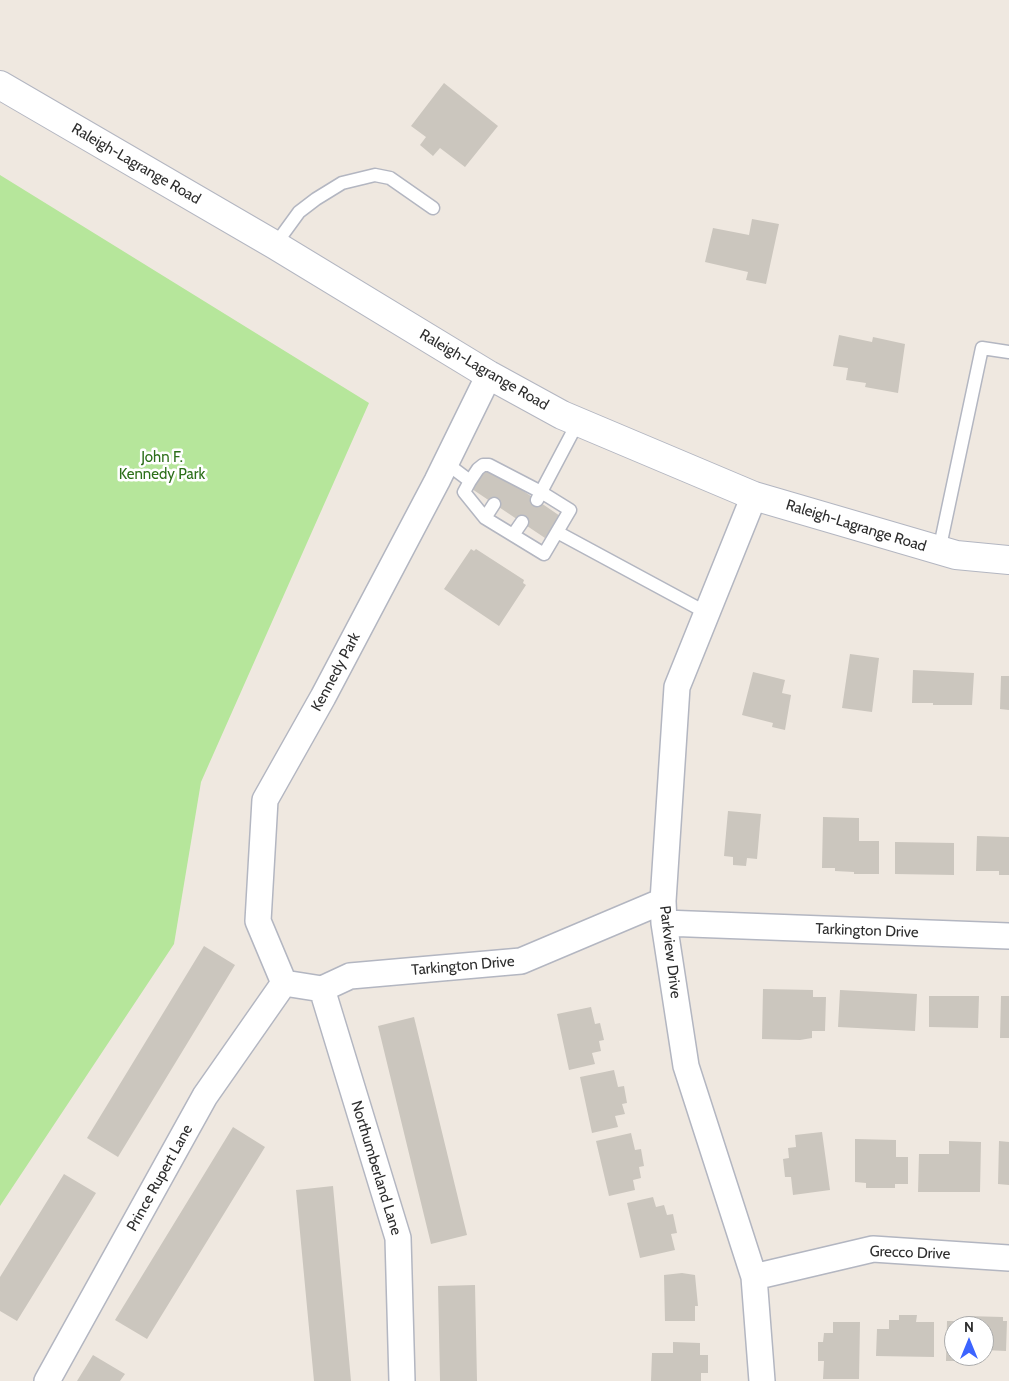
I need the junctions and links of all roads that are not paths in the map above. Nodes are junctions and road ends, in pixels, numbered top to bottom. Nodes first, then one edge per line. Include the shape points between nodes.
1 (2, 90) edge
2 (433, 208) dead end
3 (275, 245) junction
4 (1009, 352) edge
5 (489, 375) junction
6 (578, 422) junction
7 (446, 463) junction
8 (470, 481) junction
9 (539, 496) junction
10 (754, 496) junction
11 (494, 504) dead end
12 (485, 518) junction
13 (522, 522) dead end
14 (557, 532) junction
15 (513, 535) junction
16 (939, 551) junction
17 (1009, 560) edge
18 (707, 612) junction
19 (664, 912) junction
20 (1009, 936) edge
21 (284, 982) junction
22 (322, 989) junction
23 (1009, 1258) edge
24 (754, 1276) junction
25 (47, 1381) edge
26 (402, 1381) edge
27 (762, 1381) edge

1 - 3 main road, Raleigh-Lagrange Road
2 - 3 lane via 390,178 375,175 342,183 316,199 299,212
3 - 5 main road, Raleigh-Lagrange Road
4 - 16 lane via 982,348
5 - 6 main road, Raleigh-Lagrange Road
5 - 7 street, Kennedy Park
6 - 9 lane
6 - 10 main road, Raleigh-Lagrange Road
7 - 8 lane
7 - 21 street, Kennedy Park via 265,800 258,921
8 - 9 lane via 483,464 489,464
8 - 12 lane via 464,492
9 - 14 lane via 570,510
10 - 16 main road, Raleigh-Lagrange Road
10 - 18 street, Parkview Drive
11 - 12 lane
12 - 15 lane
13 - 15 lane
14 - 15 lane via 544,554
14 - 18 lane
16 - 17 main road, Raleigh-Lagrange Road via 956,556
18 - 19 street, Parkview Drive via 677,686
19 - 20 street, Tarkington Drive
19 - 22 street, Tarkington Drive via 520,961 350,976
19 - 24 street, Parkview Drive via 686,1066
21 - 22 street
21 - 25 street, Prince Rupert Lane via 205,1096
22 - 26 street, Northumberland Lane via 398,1238
23 - 24 street, Grecco Drive via 873,1249
24 - 27 street, Parkview Drive

